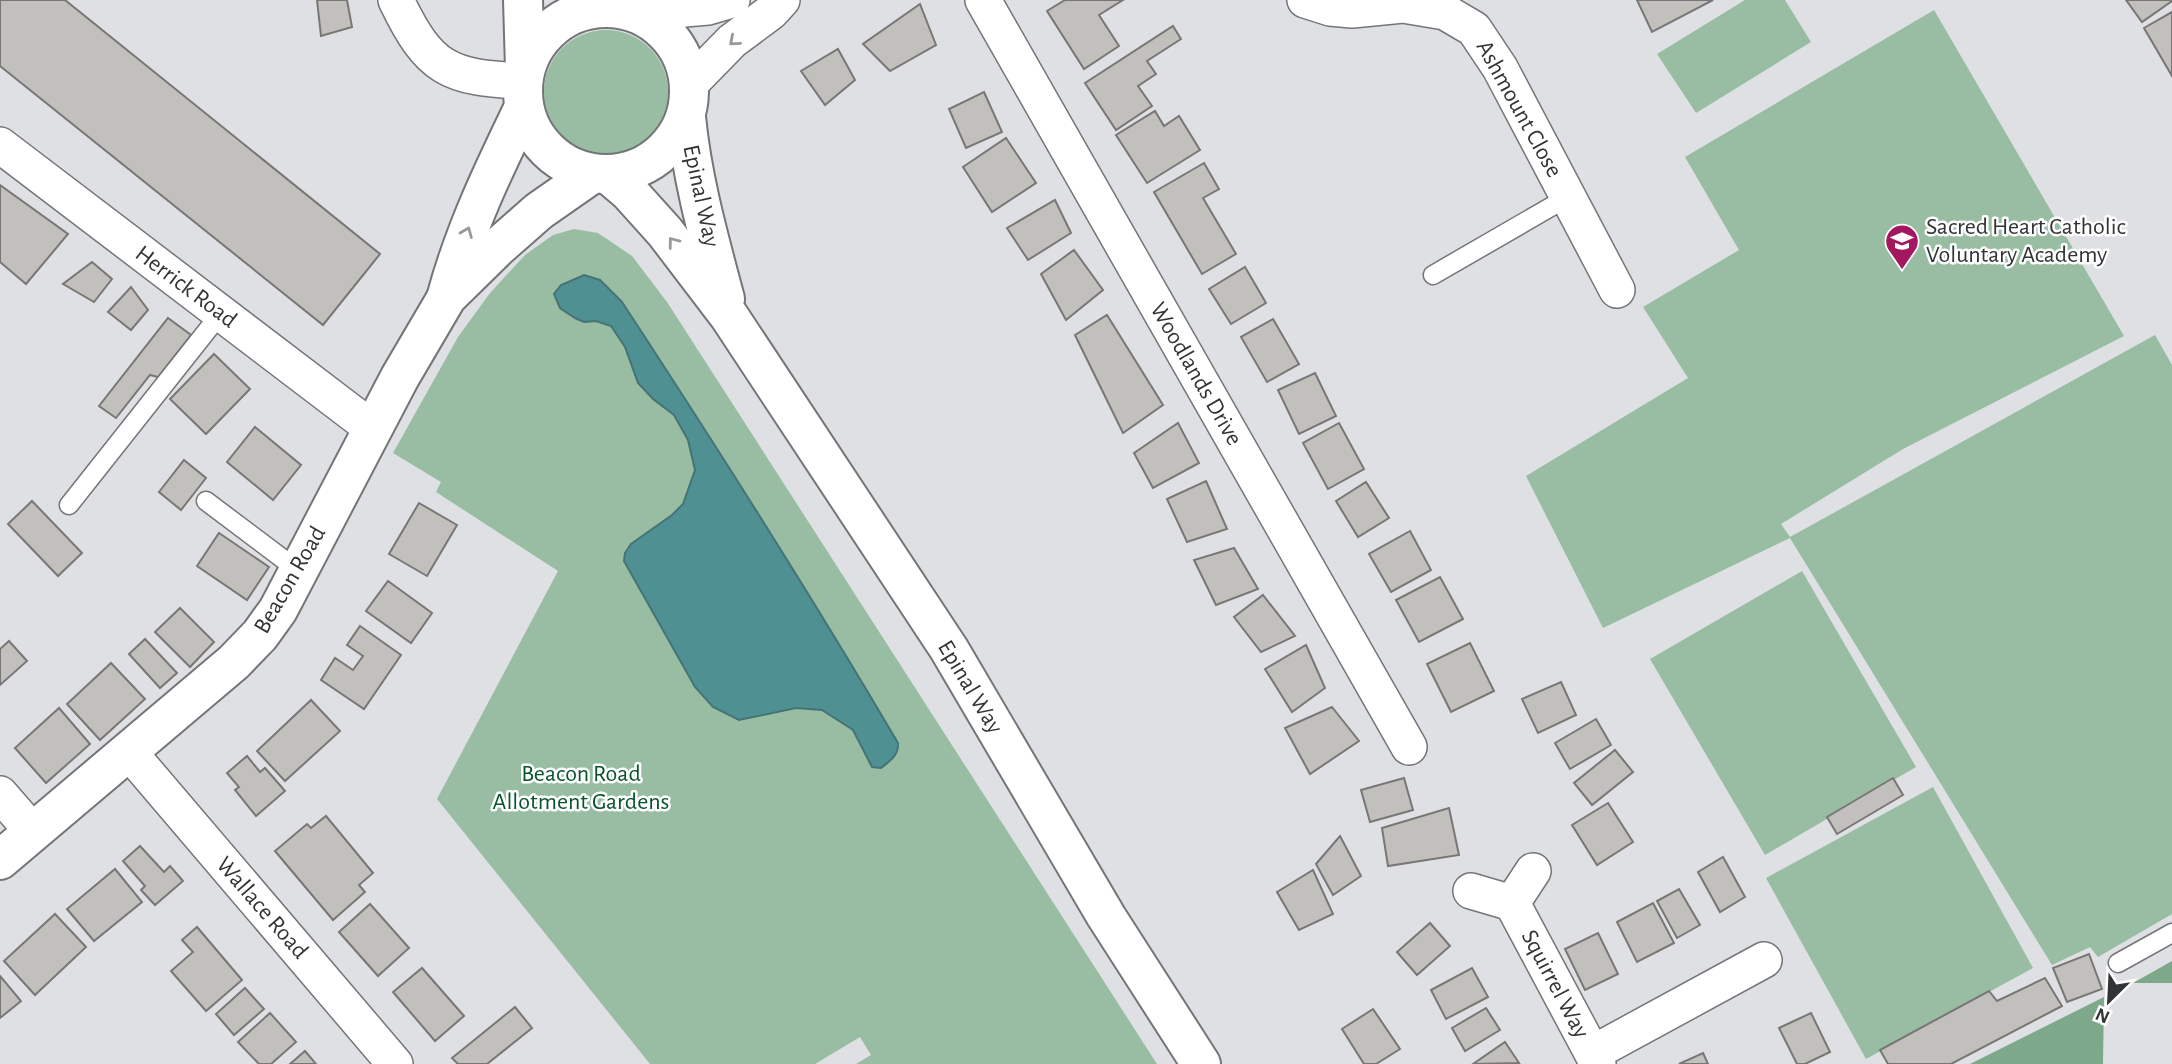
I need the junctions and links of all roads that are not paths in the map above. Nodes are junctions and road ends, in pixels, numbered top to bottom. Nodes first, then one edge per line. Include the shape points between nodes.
1 (396, 0) edge
2 (523, 0) edge
3 (732, 0) edge
4 (782, 0) edge
5 (983, 0) edge
6 (1305, 0) edge
7 (620, 7) edge
8 (524, 86) junction
9 (688, 101) junction
10 (0, 145) edge
11 (601, 174) junction
12 (1568, 197) junction
13 (1433, 275) dead end
14 (1617, 290) dead end
15 (447, 298) junction
16 (221, 313) junction
17 (729, 316) junction
18 (373, 429) junction
19 (206, 501) dead end
20 (69, 505) dead end
21 (299, 570) junction
22 (1409, 747) dead end
23 (128, 752) junction
24 (0, 794) edge
25 (33, 832) junction
26 (0, 860) edge
27 (1533, 871) dead end
28 (1471, 891) dead end
29 (1512, 904) junction
30 (2172, 933) edge
31 (1764, 960) dead end
32 (2118, 963) dead end
33 (1595, 1058) edge
34 (395, 1064) edge
35 (1201, 1064) edge

1 - 8 street via 412,33 432,58 454,72
2 - 8 main road
3 - 7 street via 708,7
4 -> 9 street via 733,41
5 - 22 street, Woodlands Drive
6 - 12 street, Ashmount Close via 1352,10 1403,5 1445,12 1474,29 1500,68
7 - 8 main road via 580,12 550,29 535,47
7 - 9 main road via 658,25 674,43 685,63
8 - 11 main road via 530,126 541,143 573,168
15 -> 8 main road, Beacon Road via 460,250
9 - 11 main road via 677,135 664,151 629,172
9 - 17 main road, Epinal Way via 689,151
10 - 16 street, Herrick Road
11 - 15 main road, Beacon Road via 539,211
17 -> 11 main road, Epinal Way via 629,192
12 - 13 lane, Ashmount Close
12 - 14 street, Ashmount Close
15 - 18 main road, Beacon Road
16 - 18 street, Herrick Road
16 - 20 lane
17 - 35 main road, Epinal Way via 949,649 1106,916
18 - 21 main road, Beacon Road
19 - 21 lane
21 - 23 main road, Beacon Road via 260,635
23 - 25 main road, Beacon Road
23 - 34 street, Wallace Road
24 - 25 street
25 - 26 main road, Beacon Road
27 - 29 street, Squirrel Way
28 - 29 street, Squirrel Way
29 - 33 street, Squirrel Way
30 - 32 lane
31 - 33 street via 1736,993

